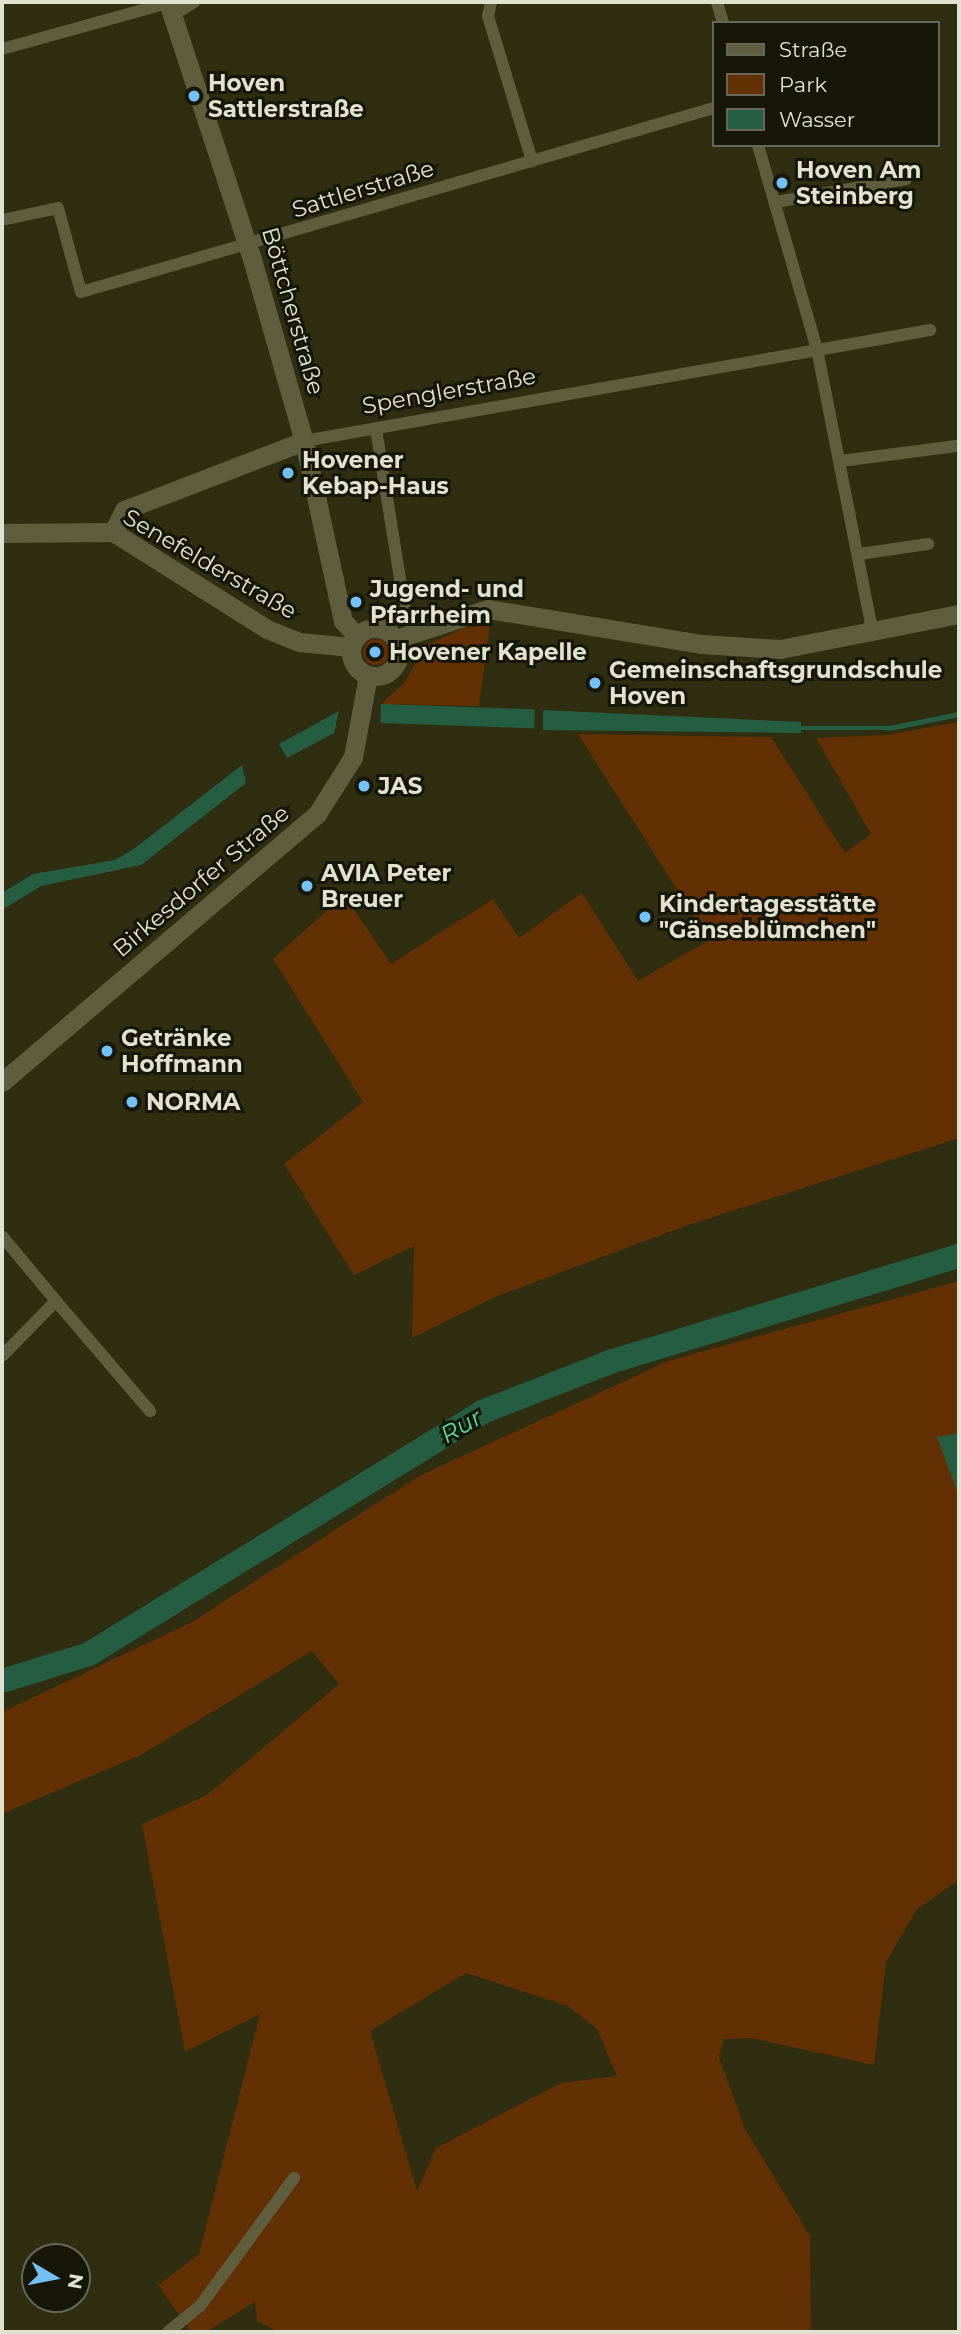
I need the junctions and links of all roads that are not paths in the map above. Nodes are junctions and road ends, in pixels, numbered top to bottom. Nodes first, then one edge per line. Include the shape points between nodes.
1 (194, 2) edge
2 (491, 2) edge
3 (717, 2) edge
4 (171, 6) edge
5 (722, 21) edge
6 (2, 49) edge
7 (712, 109) edge
8 (759, 147) edge
9 (532, 161) junction
10 (906, 179) dead end
11 (776, 202) junction
12 (2, 220) edge
13 (248, 245) junction
14 (930, 330) dead end
15 (817, 349) junction
16 (376, 429) junction
17 (304, 441) junction
18 (956, 446) dead end
19 (841, 461) junction
20 (113, 532) junction
21 (2, 533) edge
22 (928, 544) dead end
23 (860, 554) junction
24 (959, 614) edge
25 (415, 630) junction
26 (873, 636) junction
27 (396, 639) junction
28 (354, 641) junction
29 (368, 675) junction
30 (2, 1082) edge
31 (2, 1236) edge
32 (55, 1301) junction
33 (2, 1356) edge
34 (150, 1411) dead end
35 (295, 2178) dead end
36 (168, 2332) edge

1 - 4 street
2 - 9 street via 488,16
3 - 5 street
4 - 6 street
4 - 13 main road, Böttcherstraße
7 - 9 street, Sattlerstraße
8 - 11 street
9 - 13 street, Sattlerstraße
10 - 11 street
11 - 15 street
12 - 13 street, Sattlerstraße via 58,208 81,292
13 - 17 main road, Böttcherstraße
14 - 15 street, Spenglerstraße
15 - 16 street, Spenglerstraße
15 - 19 street
16 - 17 street, Spenglerstraße
16 - 25 street via 406,616
17 - 20 main road, Spenglerstraße via 124,510
17 - 28 main road, Böttcherstraße via 343,621
18 - 19 street
19 - 23 street
20 - 21 main road, Senefelderstraße
20 - 28 main road, Senefelderstraße via 267,629 299,642
22 - 23 street
23 - 26 street
24 - 26 main road
25 - 26 main road via 488,609 780,649
25 - 27 main road
27 - 28 main road via 377,628
27 - 29 main road via 400,655 393,669
28 - 29 main road via 353,662
29 - 30 main road, Birkesdorfer Straße via 353,757 317,814
31 - 32 street
32 - 33 street
32 - 34 street
35 - 36 street via 200,2306

